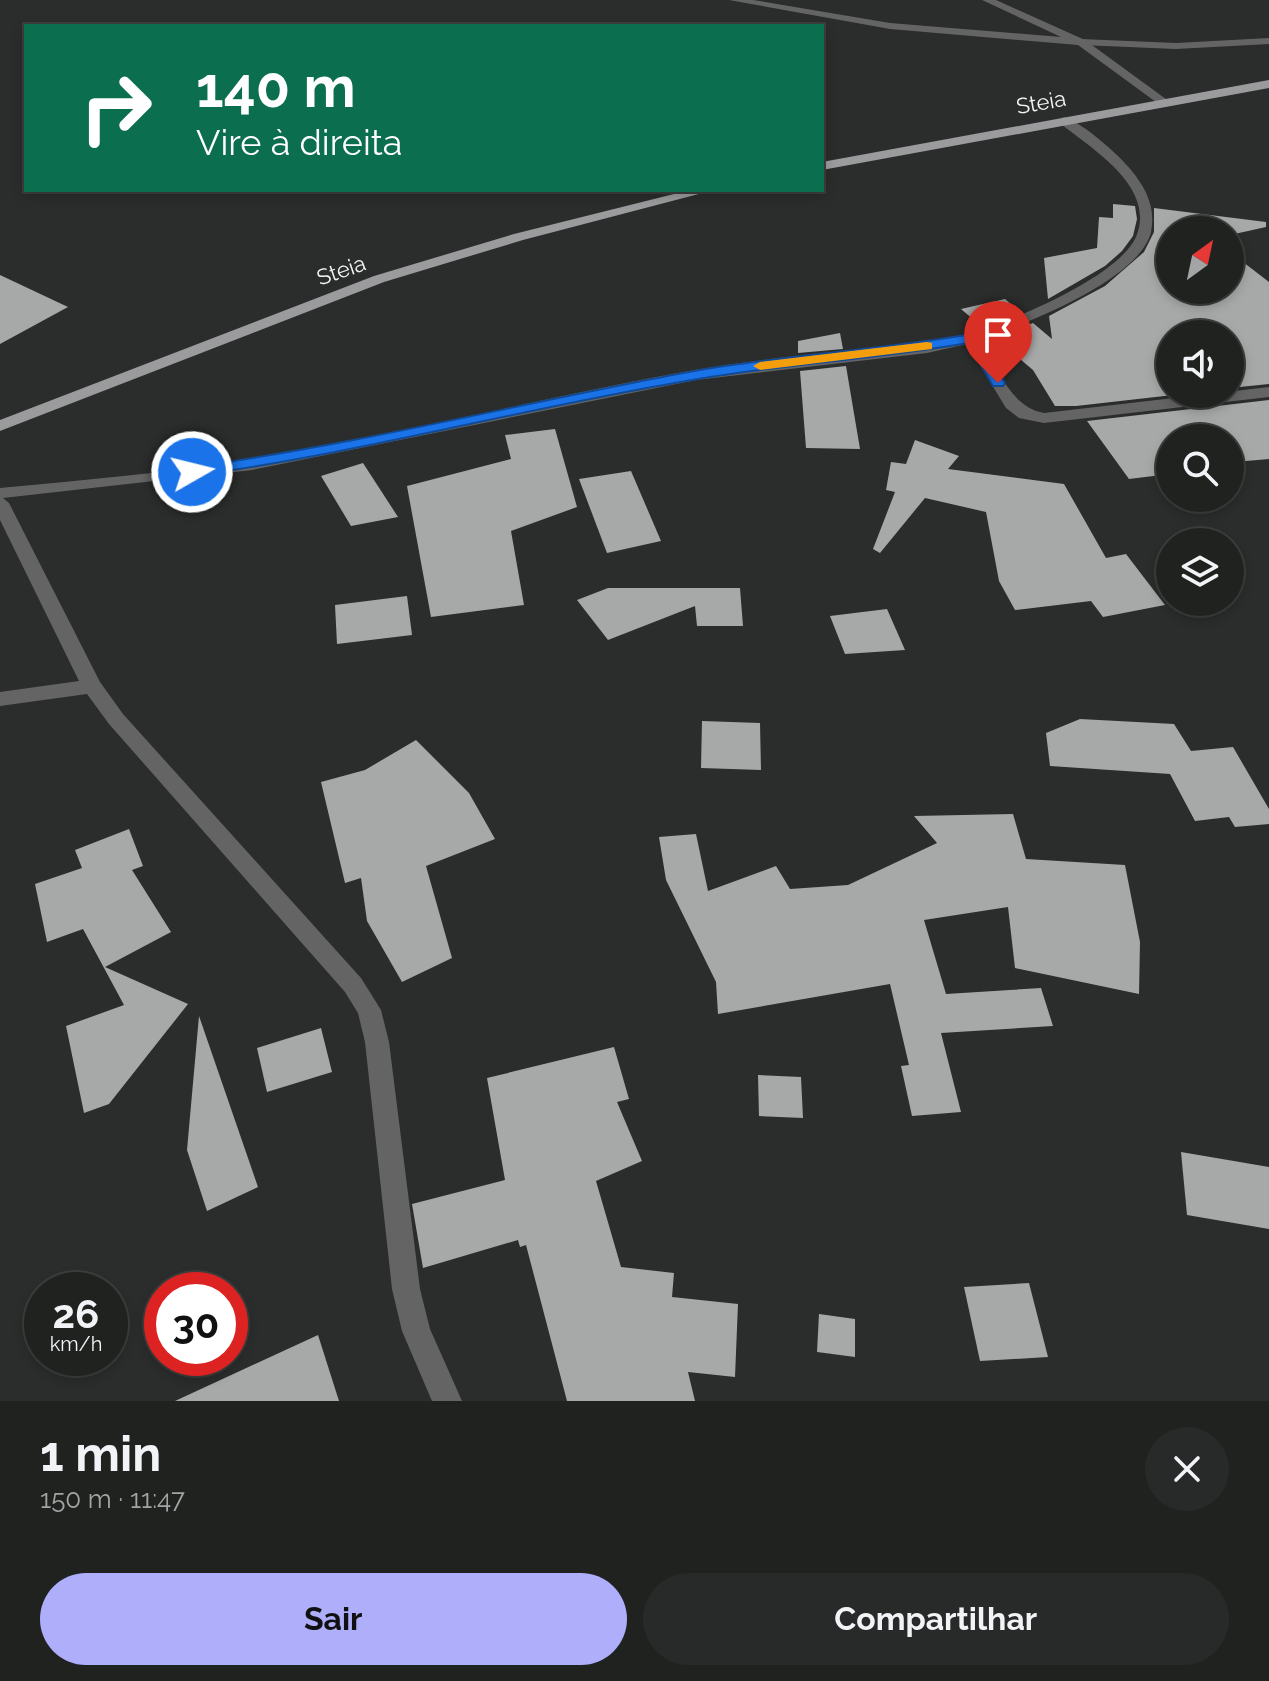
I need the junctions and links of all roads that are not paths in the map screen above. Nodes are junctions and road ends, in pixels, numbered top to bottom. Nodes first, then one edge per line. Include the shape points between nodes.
1 (734, 0) edge
2 (987, 0) edge
3 (1269, 41) edge
4 (1081, 42) junction
5 (1269, 84) edge
6 (1164, 102) junction
7 (1065, 121) junction
8 (824, 166) edge
9 (698, 192) edge
10 (972, 339) junction
11 (1269, 392) edge
12 (0, 426) edge
13 (0, 493) edge
14 (0, 503) edge
15 (92, 686) junction
16 (0, 699) edge
17 (447, 1401) edge

1 - 4 street via 890,26
2 - 4 street
3 - 4 street via 1176,46
4 - 6 street
5 - 6 main road, Steia
6 - 7 main road, Steia
7 - 8 main road, Steia
7 - 10 street via 1128,172 1139,188 1144,238 1127,257 1068,297
9 - 12 main road, Steia via 598,215 349,290
10 - 11 street via 1012,405 1025,415 1044,418
10 - 13 street via 696,375 285,459
14 - 15 street
15 - 16 street
15 - 17 street via 353,985 369,1010 406,1289 416,1331

